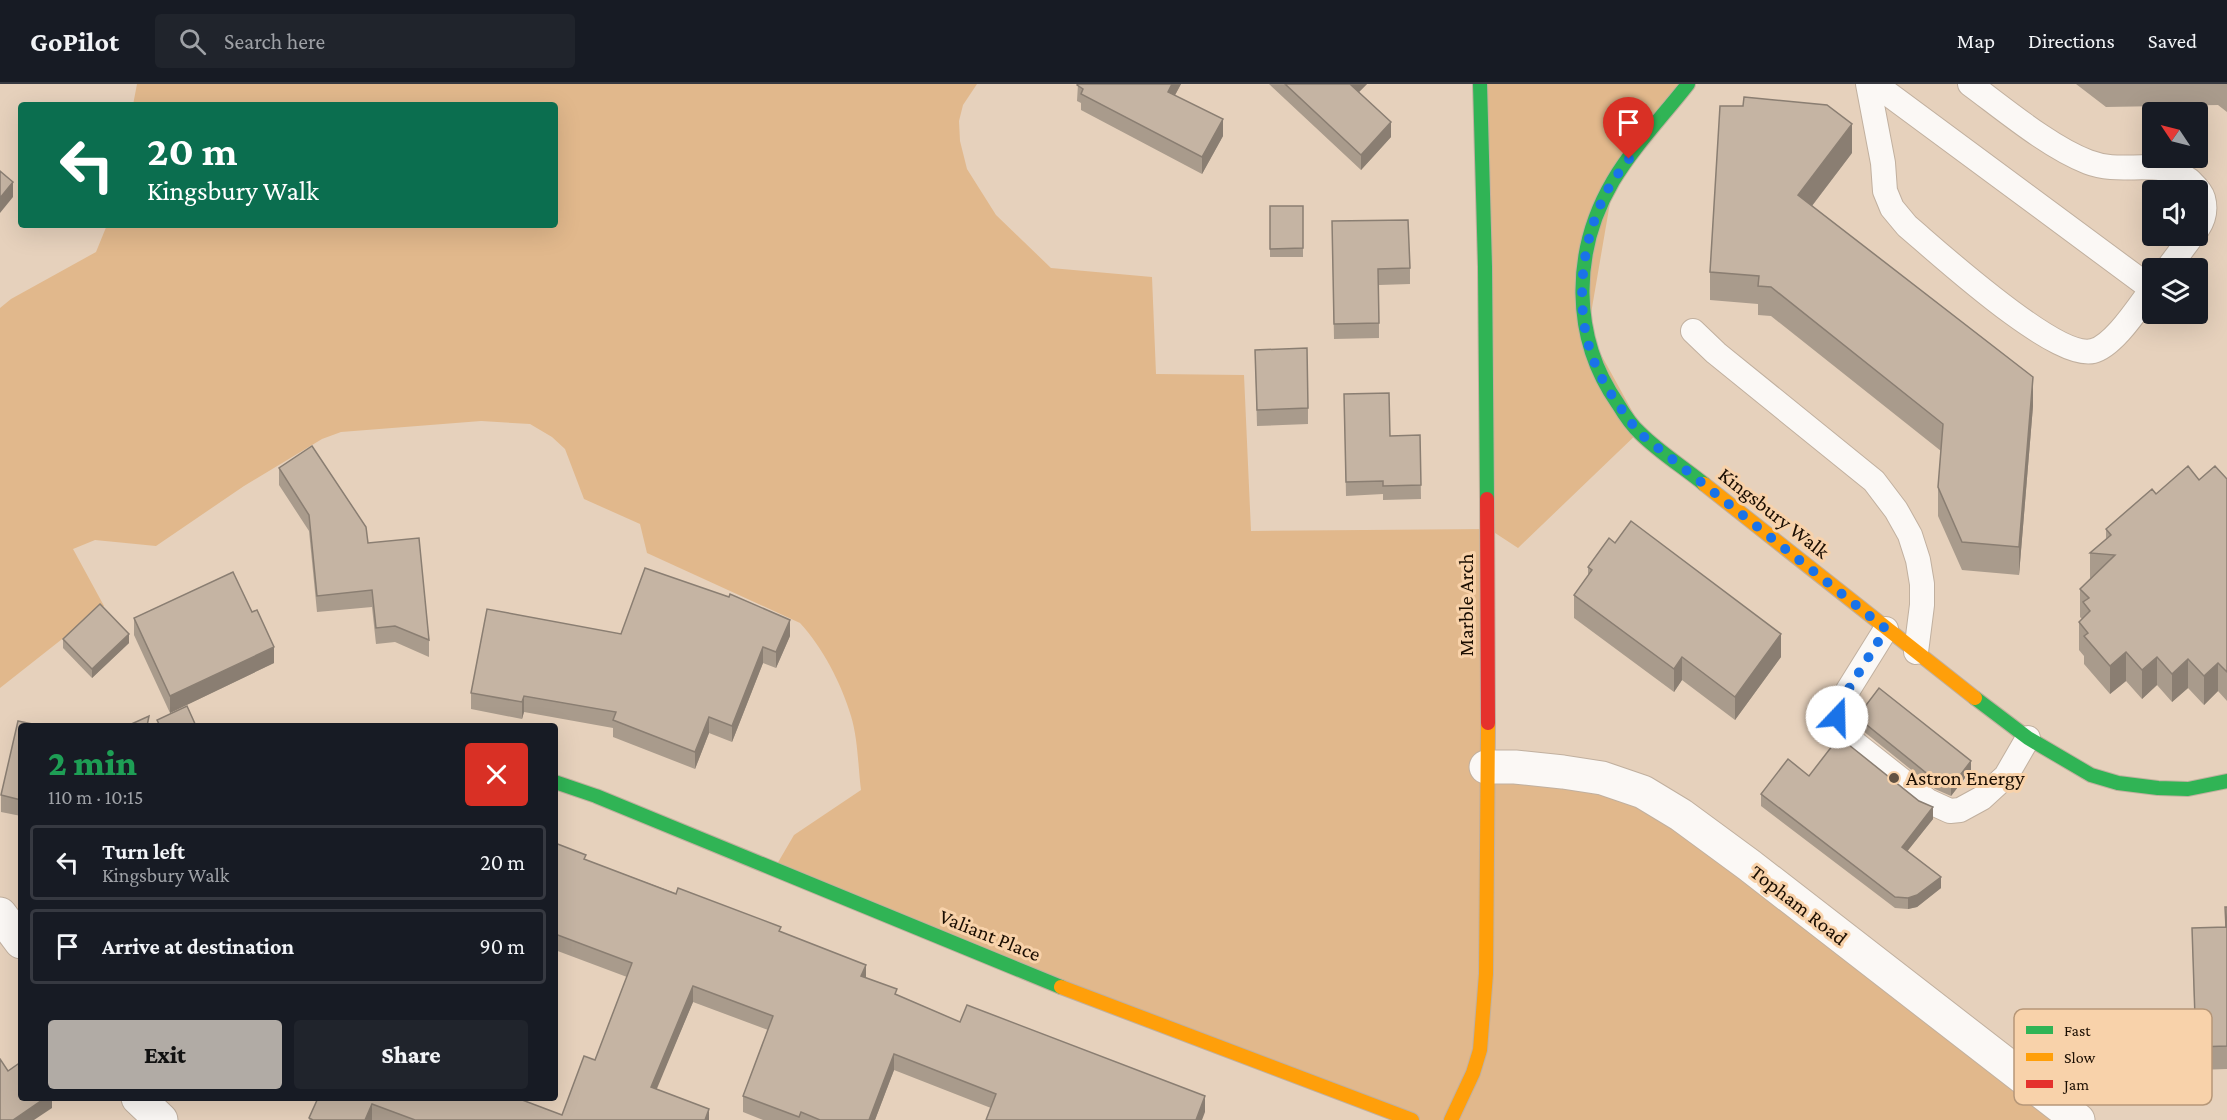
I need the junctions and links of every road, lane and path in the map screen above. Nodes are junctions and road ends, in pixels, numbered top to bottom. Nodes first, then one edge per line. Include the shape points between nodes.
1 (1480, 84) edge
2 (1688, 84) edge
3 (1868, 84) edge
4 (1875, 84) edge
5 (1970, 84) edge
6 (2188, 180) edge
7 (2142, 282) edge
8 (2142, 302) edge
9 (1693, 331) dead end
10 (1886, 629) junction
11 (1916, 652) junction
12 (2028, 738) junction
13 (1486, 767) junction
14 (2227, 780) edge
15 (558, 783) edge
16 (0, 914) edge
17 (18, 938) edge
18 (2014, 1070) edge
19 (141, 1101) edge
20 (2059, 1105) edge
21 (161, 1120) edge
22 (1412, 1120) edge
23 (1451, 1120) edge
24 (2078, 1120) edge

1 - 13 street, Marble Arch via 1485,267
2 - 10 street, Kingsbury Walk via 1612,184 1594,224 1581,301 1584,330 1596,367 1638,432
3 - 8 lane via 1885,191 1892,208 1907,226 2034,329 2069,348 2093,351 2110,342
4 - 7 lane
5 - 6 lane via 2052,143 2088,162 2114,168 2157,167 2178,172
9 - 11 lane via 1874,481 1896,510 1910,535 1922,584
10 - 11 street, Kingsbury Walk
10 - 12 lane via 1840,703 1837,717 1844,733 1857,745 1928,801 1950,811 1982,798 2006,776
11 - 12 street, Kingsbury Walk
12 - 14 street, Kingsbury Walk via 2091,775 2118,783 2188,789
13 - 18 street, Topham Road via 1602,778 1643,792 1749,865
13 - 23 street, Marble Arch via 1483,1028 1473,1073
15 - 22 street, Valiant Place via 1000,963
16 - 17 street
19 - 21 street
20 - 24 street, Topham Road

